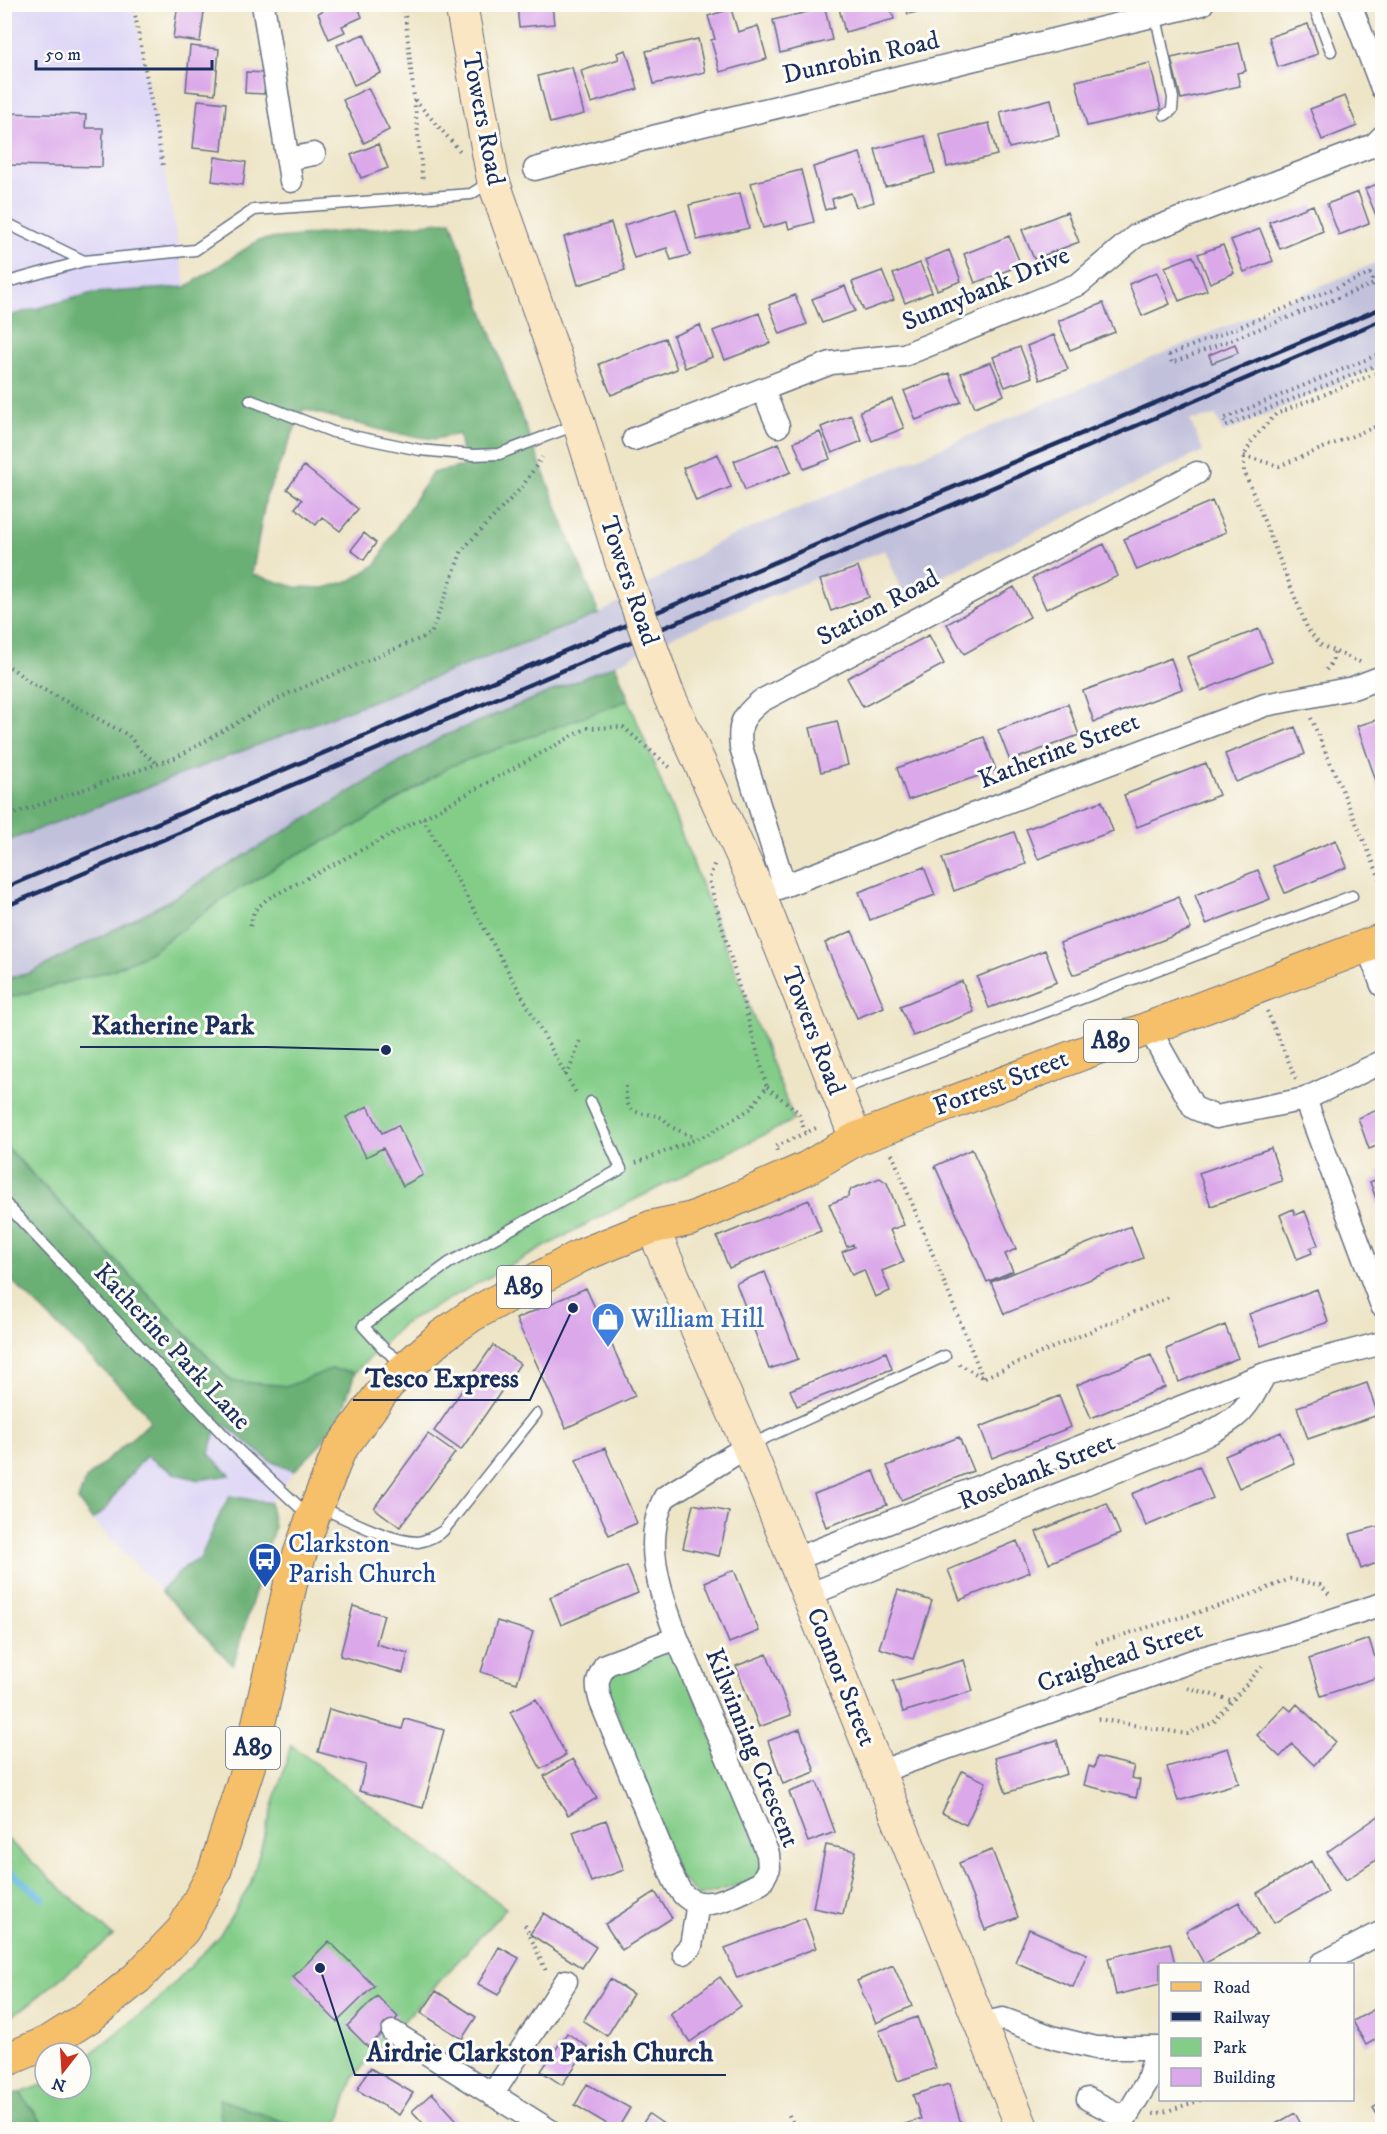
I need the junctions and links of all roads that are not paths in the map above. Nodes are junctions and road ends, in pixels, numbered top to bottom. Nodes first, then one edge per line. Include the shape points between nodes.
1 (263, 4) edge
2 (461, 4) edge
3 (1202, 4) edge
4 (1313, 4) edge
5 (1350, 4) edge
6 (1156, 17) junction
7 (1331, 51) dead end
8 (1383, 88) edge
9 (1165, 115) dead end
10 (1383, 137) edge
11 (314, 154) dead end
12 (535, 169) dead end
13 (493, 180) junction
14 (4, 222) edge
15 (84, 261) junction
16 (4, 283) edge
17 (763, 390) junction
18 (250, 400) dead end
19 (778, 426) dead end
20 (568, 427) junction
21 (634, 439) dead end
22 (1197, 473) dead end
23 (1383, 677) edge
24 (772, 890) junction
25 (1352, 896) dead end
26 (1375, 943) edge
27 (1383, 985) edge
28 (1148, 1027) junction
29 (1383, 1062) edge
30 (837, 1091) junction
31 (1305, 1099) junction
32 (591, 1102) road end
33 (856, 1139) junction
34 (4, 1202) edge
35 (652, 1227) junction
36 (1383, 1306) edge
37 (1383, 1343) edge
38 (945, 1356) road end
39 (407, 1366) junction
40 (1265, 1374) junction
41 (536, 1414) dead end
42 (748, 1446) junction
43 (314, 1513) junction
44 (793, 1560) junction
45 (808, 1595) junction
46 (1383, 1604) edge
47 (677, 1638) junction
48 (879, 1772) junction
49 (698, 1903) junction
50 (1383, 1932) edge
51 (684, 1953) dead end
52 (1325, 1963) edge
53 (562, 1988) road end
54 (981, 2024) junction
55 (393, 2032) dead end
56 (1159, 2048) edge
57 (4, 2061) edge
58 (492, 2095) junction
59 (1088, 2099) dead end
60 (1121, 2124) edge
61 (549, 2130) edge
62 (1023, 2130) edge

1 - 11 street via 289,170
2 - 13 main road, Towers Road
3 - 6 street, Dunrobin Road
4 - 7 lane
5 - 8 street
6 - 9 lane via 1173,98 1172,110
6 - 12 street, Dunrobin Road via 653,137
10 - 17 street, Sunnybank Drive via 1374,145 1137,235 1079,284 904,355 831,363
13 - 15 lane via 471,194 254,210 195,250
13 - 20 main road, Towers Road
14 - 15 lane
15 - 16 lane
17 - 19 street
17 - 21 street, Sunnybank Drive
18 - 20 lane via 333,432 420,450 463,454 499,454
20 - 24 main road, Towers Road, bridge via 667,691
22 - 24 street, Station Road via 761,701 746,714 739,731 741,747
23 - 24 street, Katherine Street via 1353,688 1264,705
24 - 30 main road, Towers Road
25 - 30 lane
26 - 27 street
26 - 28 main road, Forrest Street / A89
28 - 31 street via 1194,1108 1216,1117
28 - 33 main road, Forrest Street / A89
29 - 31 street
30 - 33 main road, Towers Road
31 - 36 street
32 - 39 lane via 621,1169 449,1263 363,1326
33 - 35 main road, Forrest Street / A89 via 779,1155 683,1200
34 - 43 lane, Katherine Park Lane via 234,1446
35 - 39 main road, Forrest Street / A89 via 580,1256 472,1315
35 - 42 main road, Connor Street
37 - 40 street, Rosebank Street
38 - 42 lane
39 - 43 main road, Forrest Street / A89 via 388,1384 339,1451
40 - 44 street, Rosebank Street
40 - 45 street, Rosebank Street via 1243,1412 1204,1436
41 - 43 lane via 443,1531 432,1538 420,1542 402,1540
42 - 44 main road, Connor Street
42 - 47 street, Kilwinning Crescent via 665,1497 658,1511 654,1548 659,1588
43 - 57 main road, Forrest Street / A89 via 292,1577 250,1761 214,1873 183,1930 137,1978 90,2016 51,2041
44 - 45 main road, Connor Street
45 - 48 main road, Connor Street
46 - 48 street, Craighead Street via 1198,1659
47 - 49 street, Kilwinning Crescent via 768,1854 769,1868 761,1883 715,1902
47 - 49 street, Kilwinning Crescent via 605,1665 597,1686 674,1880 684,1896
48 - 54 main road, Connor Street
49 - 51 street via 691,1946
50 - 52 street
53 - 58 street
54 - 56 street via 1003,2019 1096,2048
54 - 62 main road, Connor Street
55 - 58 street
56 - 60 street via 1147,2082
58 - 61 street
59 - 60 street

